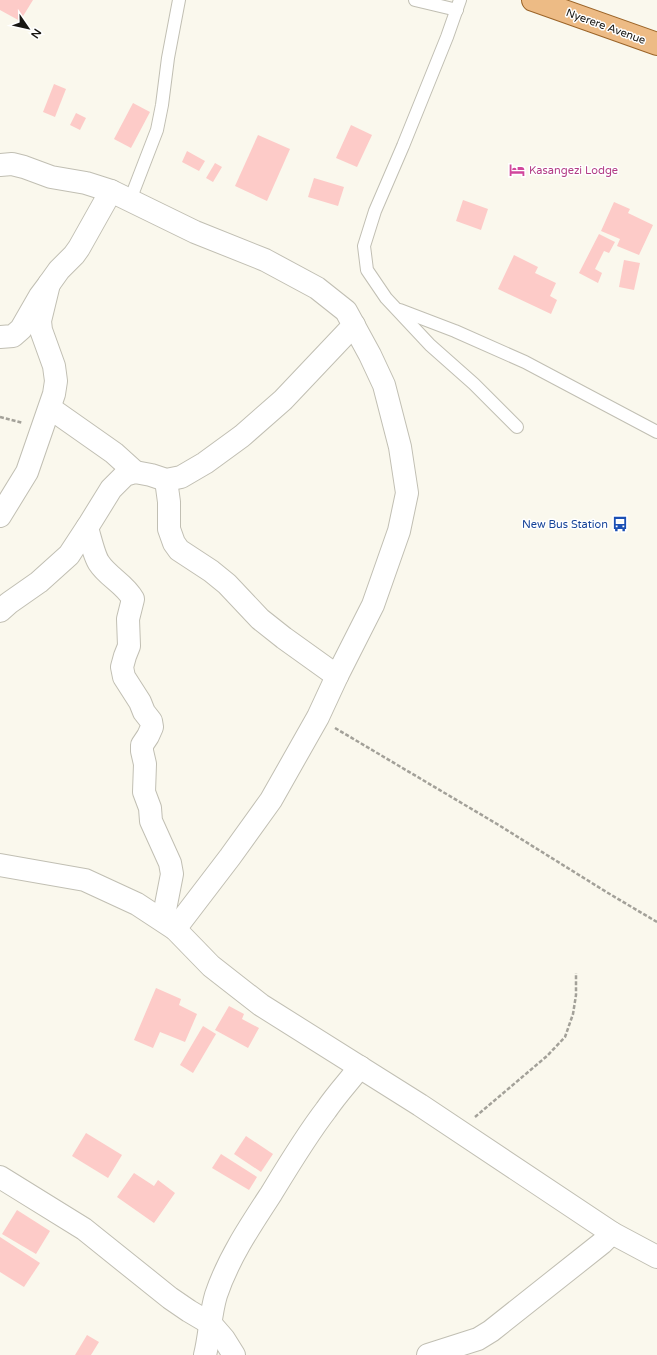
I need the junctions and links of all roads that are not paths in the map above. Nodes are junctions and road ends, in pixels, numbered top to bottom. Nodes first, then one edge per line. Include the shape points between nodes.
1 (179, 0) edge
2 (415, 0) edge
3 (533, 0) edge
4 (458, 5) edge
5 (657, 44) edge
6 (0, 165) edge
7 (120, 195) junction
8 (49, 284) junction
9 (397, 309) junction
10 (354, 325) junction
11 (0, 338) edge
12 (50, 408) junction
13 (517, 426) dead end
14 (657, 432) edge
15 (135, 472) junction
16 (166, 480) junction
17 (0, 516) edge
18 (87, 528) junction
19 (0, 611) edge
20 (337, 676) junction
21 (0, 865) edge
22 (169, 925) junction
23 (360, 1067) junction
24 (0, 1178) edge
25 (612, 1233) junction
26 (657, 1257) edge
27 (211, 1324) junction
28 (205, 1355) edge
29 (234, 1355) edge
30 (428, 1355) edge

1 - 7 lane via 157,130
2 - 4 lane
3 - 5 main road, Nyerere Avenue
4 - 9 lane via 375,211 364,246 367,270 386,298
6 - 7 street via 24,167 51,177 86,183
7 - 8 street
7 - 10 street via 195,232 265,260 317,288 346,311
8 - 11 street via 21,329 13,336
8 - 12 street via 40,321 56,381
9 - 13 lane via 430,345
9 - 14 lane via 525,362
10 - 16 street via 283,400 242,436 181,477
10 - 20 street via 384,385 400,448 407,493 399,531 373,605
12 - 15 street via 114,453
12 - 17 street via 27,472
15 - 16 street
15 - 18 street via 125,475 111,488
16 - 20 street via 169,529 179,550 211,571 260,618
18 - 19 street via 70,554 39,582
18 - 22 street via 98,563 133,599 128,619 129,646 122,667 124,677 151,721 152,727 142,745 145,764 144,792 150,808 151,821 170,862 172,874
20 - 22 street via 318,717 271,800 230,857
21 - 22 street via 85,880 137,904
22 - 23 street via 239,989
23 - 25 street
23 - 27 street via 325,1110 242,1239 216,1294
24 - 27 street via 84,1229 170,1298
25 - 26 street
25 - 30 street via 492,1331 478,1339
27 - 28 street
27 - 29 street

